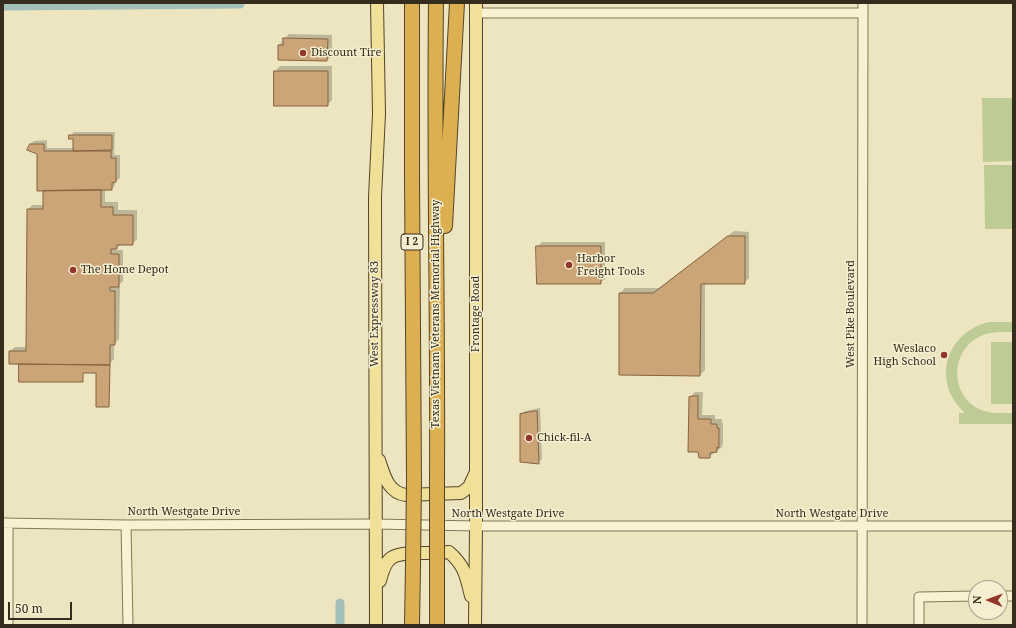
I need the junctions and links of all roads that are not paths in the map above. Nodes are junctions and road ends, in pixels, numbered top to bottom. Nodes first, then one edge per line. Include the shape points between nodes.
1 (377, 3) edge
2 (411, 3) edge
3 (436, 3) edge
4 (457, 3) edge
5 (863, 3) edge
6 (476, 8) edge
7 (863, 13) junction
8 (438, 358) junction
9 (376, 453) junction
10 (476, 469) junction
11 (6, 523) edge
12 (375, 524) junction
13 (126, 525) junction
14 (476, 526) junction
15 (863, 526) junction
16 (1013, 526) edge
17 (376, 594) junction
18 (968, 596) edge
19 (475, 610) junction
20 (8, 625) edge
21 (128, 625) edge
22 (376, 625) edge
23 (412, 625) edge
24 (437, 625) edge
25 (475, 625) edge
26 (862, 625) edge
27 (919, 625) edge

1 - 9 main road, West Expressway 83 via 380,114 375,197
2 - 23 highway, Texas Vietnam Veterans Memorial Highway / I 2, bridge via 414,480
3 - 8 highway, Texas Vietnam Veterans Memorial Highway / I 2 via 434,120
4 - 8 highway
5 - 7 street, West Pike Boulevard
6 - 7 street
6 - 10 main road, Frontage Road
7 - 15 street, West Pike Boulevard
8 - 24 highway, Texas Vietnam Veterans Memorial Highway / I 2, bridge
9 - 10 main road via 388,484 398,494 461,493 469,487
9 - 12 main road, West Expressway 83
10 - 14 main road, Frontage Road
11 - 13 street, North Westgate Drive
11 - 20 street
12 - 13 street, North Westgate Drive
12 - 14 street, North Westgate Drive
12 - 17 main road, West Expressway 83
13 - 21 street
14 - 15 street, North Westgate Drive
14 - 19 main road, Frontage Road
15 - 16 street, North Westgate Drive
15 - 26 street, West Pike Boulevard
17 - 19 main road via 382,568 397,554 449,552 459,561 466,574
17 - 22 main road, West Expressway 83
18 - 27 street via 919,597
19 - 25 main road, Frontage Road

